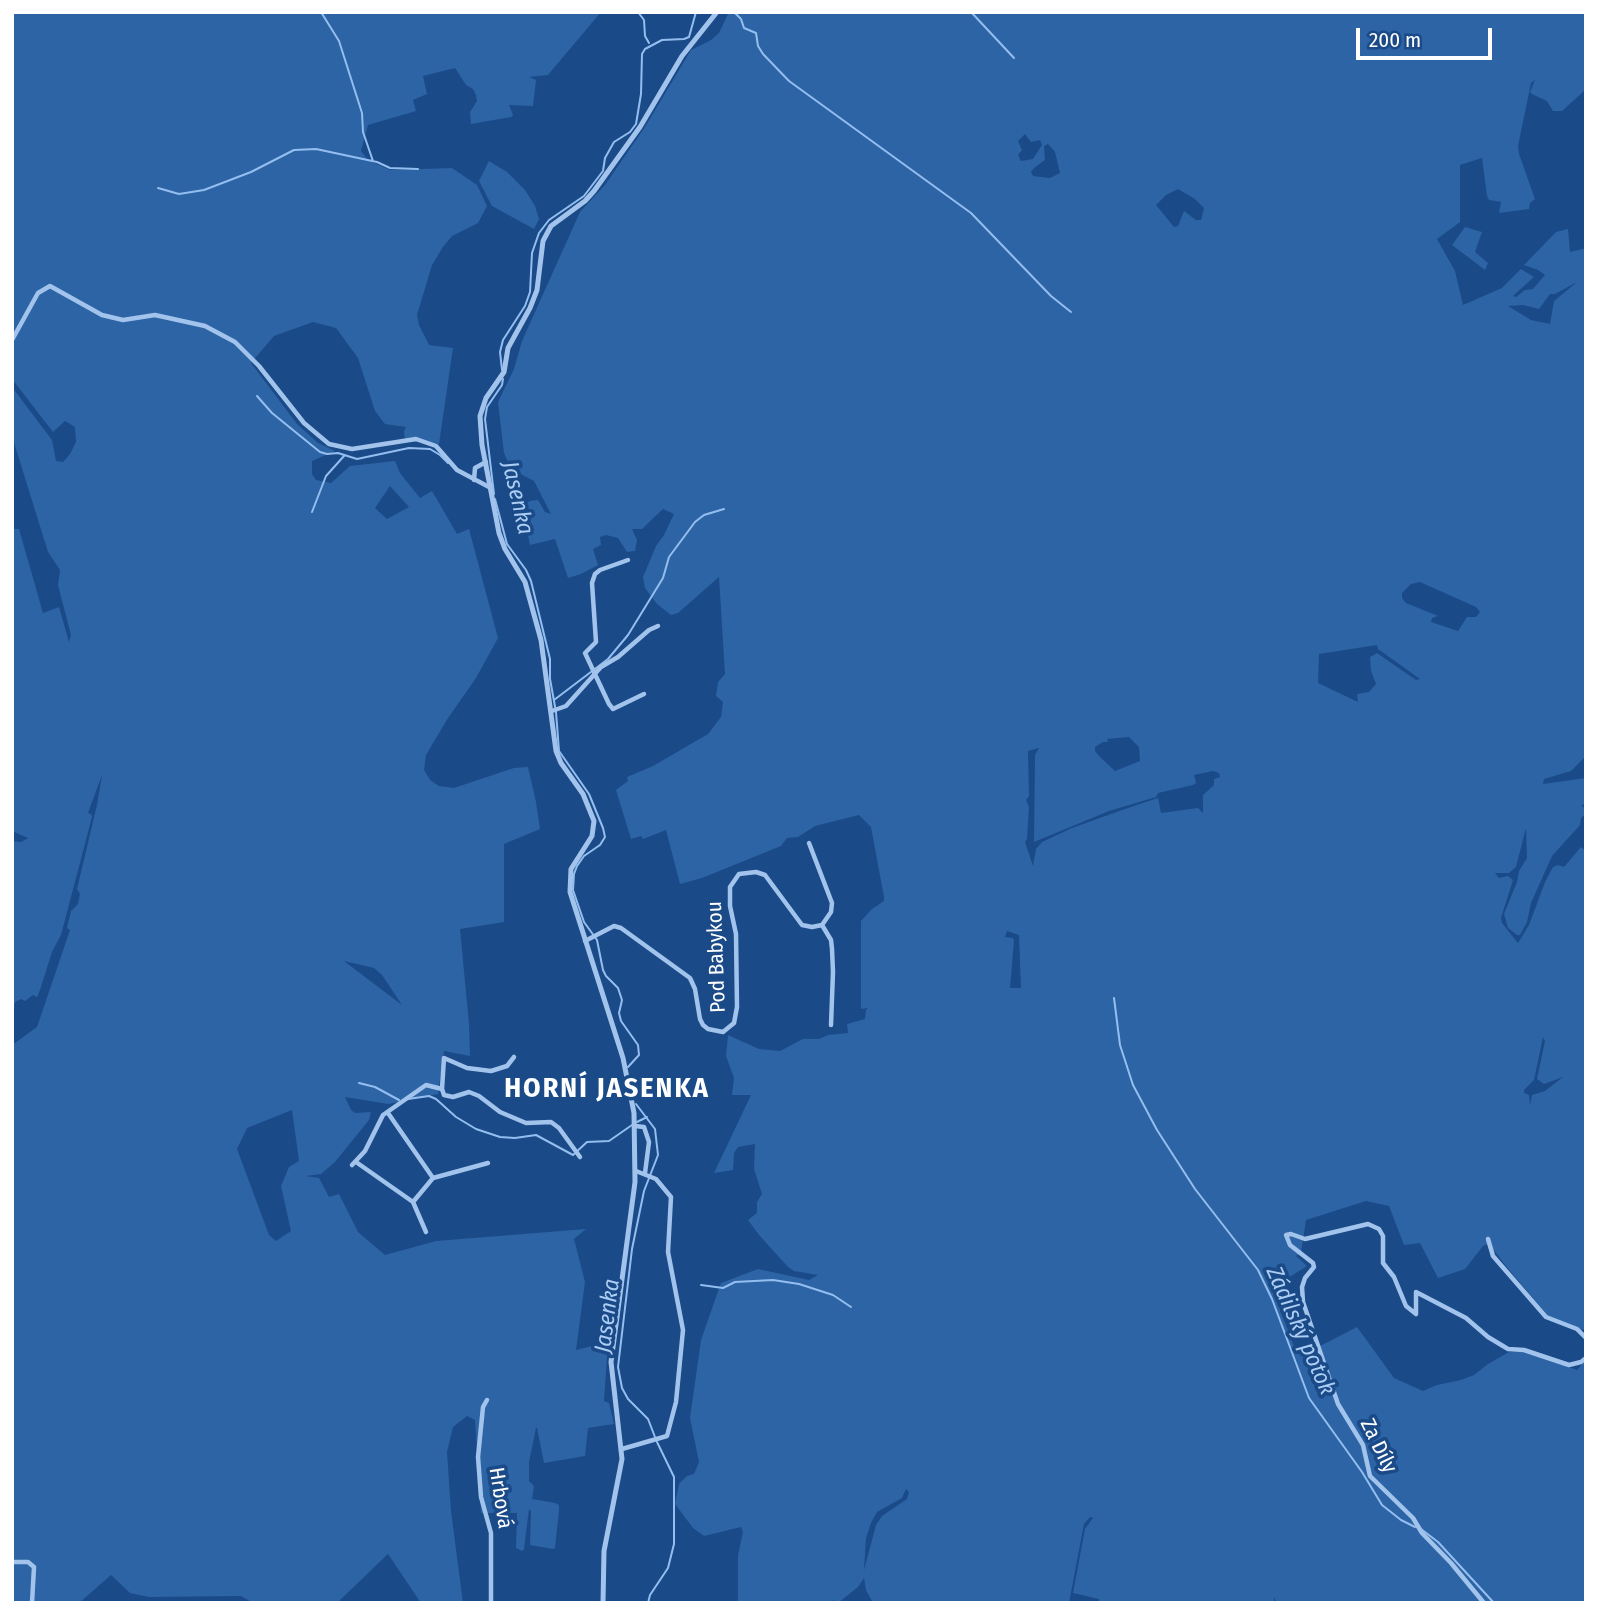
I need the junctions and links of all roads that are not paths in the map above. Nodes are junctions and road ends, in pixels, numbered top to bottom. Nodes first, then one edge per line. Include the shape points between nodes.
1 (718, 12) edge
2 (12, 340) edge
3 (486, 462) junction
4 (474, 480) junction
5 (489, 487) junction
6 (628, 560) dead end
7 (658, 626) dead end
8 (593, 670) junction
9 (644, 694) dead end
10 (555, 710) junction
11 (809, 843) dead end
12 (822, 925) junction
13 (584, 942) junction
14 (839, 1021) dead end
15 (514, 1057) dead end
16 (442, 1089) junction
17 (388, 1113) junction
18 (635, 1124) junction
19 (580, 1157) dead end
20 (488, 1163) dead end
21 (636, 1171) junction
22 (645, 1173) junction
23 (433, 1178) junction
24 (413, 1202) junction
25 (426, 1232) dead end
26 (1488, 1239) dead end
27 (1586, 1338) edge
28 (1586, 1358) edge
29 (487, 1400) dead end
30 (622, 1449) junction
31 (12, 1562) edge
32 (32, 1603) edge
33 (491, 1603) edge
34 (603, 1603) edge
35 (1483, 1603) edge

1 - 3 street via 682,56 640,127 594,191 551,226 542,241 537,290 481,416
2 - 4 street via 38,293 50,286 102,315 123,320 155,315 205,326 235,342 304,423 329,444 352,449 416,439 436,446 457,470
3 - 4 street via 475,468
3 - 5 street
4 - 5 street
5 - 10 street via 500,538 525,582
6 - 8 street via 600,570 592,583 596,642 585,653
7 - 8 street
8 - 9 street via 613,709
8 - 10 street via 566,706
10 - 13 street via 557,755 583,794 594,824 591,839 569,876
11 - 12 street via 832,903
12 - 13 street, Pod Babykou via 802,925 765,875 751,871 734,879 730,887 736,1016 732,1027 718,1032 700,1019 693,982 619,927
12 - 14 street via 832,949 831,1022
13 - 18 street via 625,1068
15 - 16 street via 507,1066 491,1071 467,1068 444,1058
16 - 17 street via 426,1085
16 - 19 street via 444,1095 453,1097 469,1092 479,1096 526,1123 551,1122
17 - 23 street
17 - 24 street via 354,1163
18 - 21 street
18 - 22 street via 644,1127 649,1142
20 - 23 street
21 - 22 street
21 - 30 street via 612,1355
22 - 30 street via 667,1191 672,1204 668,1252 683,1330 668,1434 662,1440
23 - 24 street
24 - 25 street
26 - 27 street via 1493,1256 1546,1317 1577,1329
28 - 35 street, Za Díly via 1569,1366 1508,1349 1466,1318 1416,1292 1416,1314 1406,1306 1383,1264 1383,1236 1368,1224 1305,1239 1286,1235 1290,1245 1313,1263 1302,1287 1306,1314 1338,1404 1363,1445 1370,1476
29 - 33 street, Hrbová via 478,1457 481,1497 491,1533
30 - 34 street via 604,1551
31 - 32 street via 28,1562 34,1567

